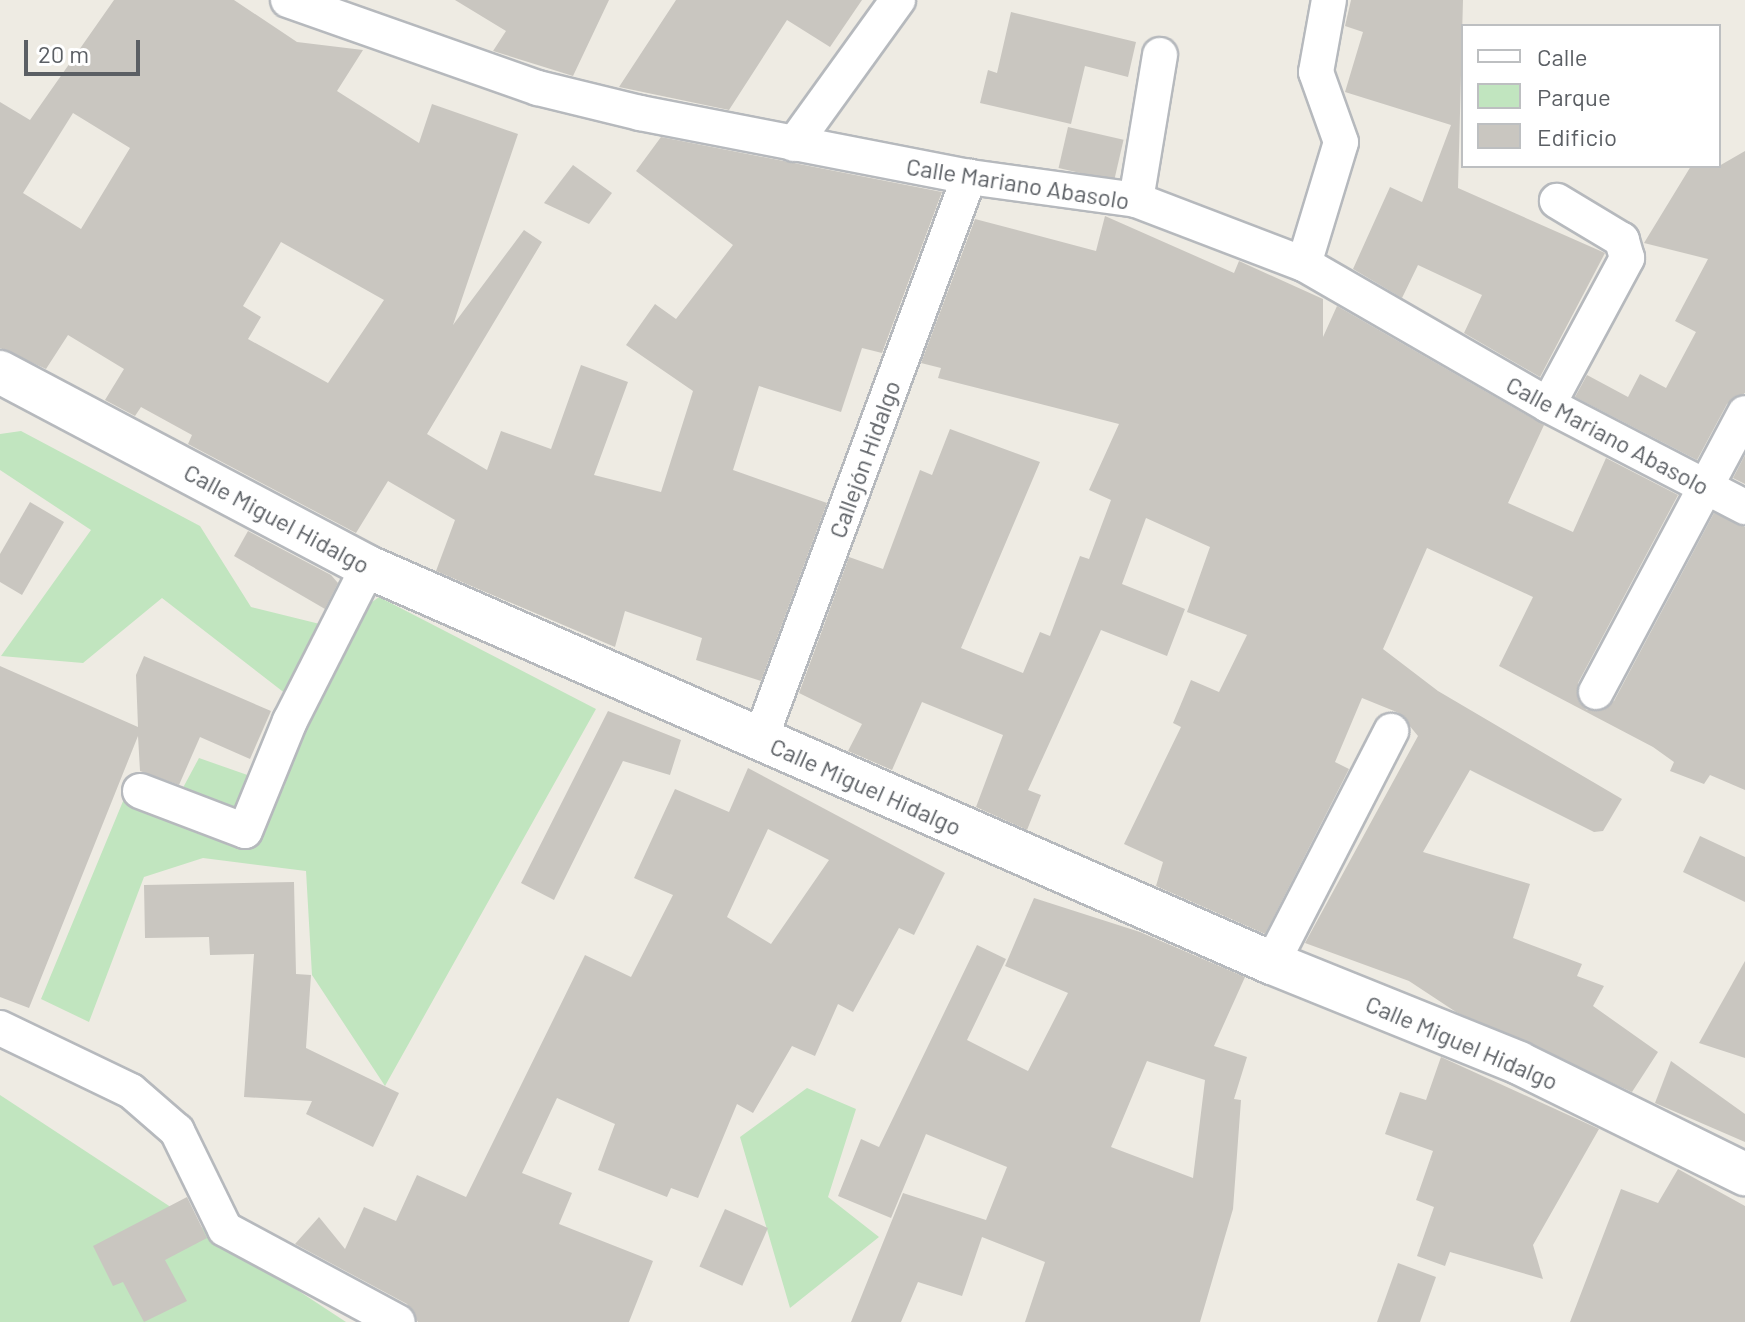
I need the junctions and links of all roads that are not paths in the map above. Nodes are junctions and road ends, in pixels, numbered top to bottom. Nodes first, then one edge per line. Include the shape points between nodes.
1 (288, 0) edge
2 (898, 0) edge
3 (1329, 0) edge
4 (1160, 55) dead end
5 (794, 144) junction
6 (969, 177) junction
7 (1136, 200) junction
8 (1557, 201) dead end
9 (1304, 264) junction
10 (0, 372) edge
11 (1548, 405) junction
12 (1745, 413) edge
13 (1703, 484) junction
14 (1745, 507) edge
15 (368, 567) junction
16 (1596, 692) dead end
17 (1391, 731) dead end
18 (760, 740) junction
19 (140, 791) dead end
20 (1272, 963) junction
21 (0, 1028) edge
22 (1745, 1174) edge
23 (398, 1322) edge

1 - 5 street, Calle Mariano Abasolo via 538,88
2 - 5 street
3 - 9 street via 1316,72 1341,142
4 - 7 street
5 - 6 street, Calle Mariano Abasolo
6 - 7 street, Calle Mariano Abasolo
6 - 18 street, Callejón Hidalgo
7 - 9 street, Calle Mariano Abasolo
8 - 11 street via 1622,240 1627,258
9 - 11 street, Calle Mariano Abasolo
10 - 15 street, Calle Miguel Hidalgo
11 - 13 street, Calle Mariano Abasolo
12 - 13 street
13 - 14 street, Calle Mariano Abasolo
13 - 16 street
15 - 18 street, Calle Miguel Hidalgo
15 - 19 street via 290,721 245,831
17 - 20 street
18 - 20 street, Calle Miguel Hidalgo
20 - 22 street, Calle Miguel Hidalgo via 1519,1063
21 - 23 street via 131,1091 177,1131 225,1229

